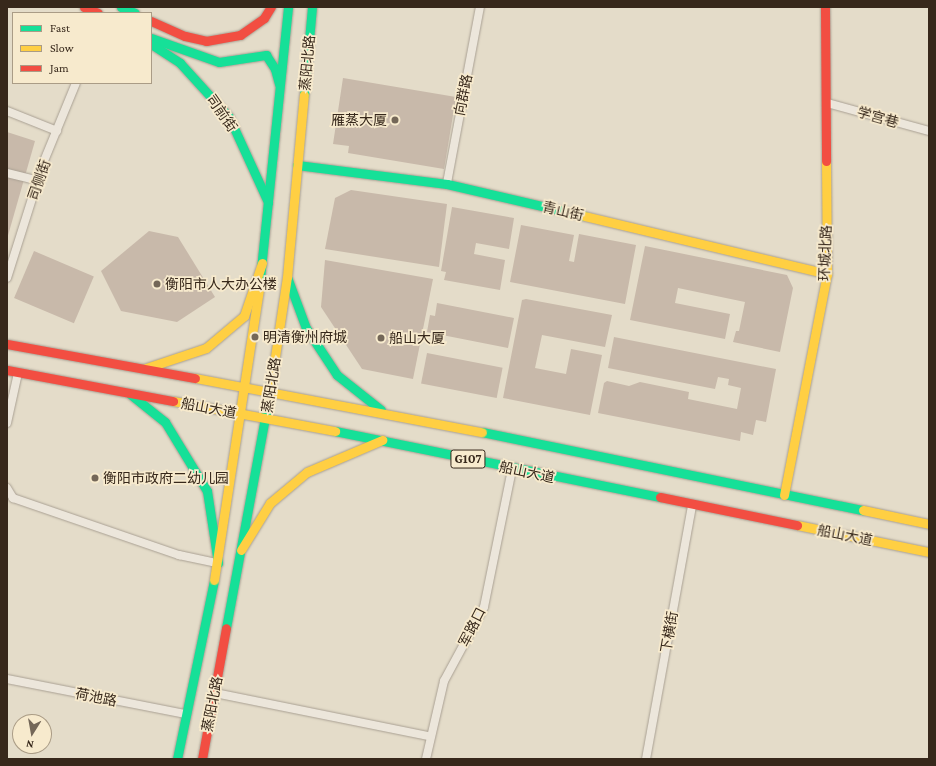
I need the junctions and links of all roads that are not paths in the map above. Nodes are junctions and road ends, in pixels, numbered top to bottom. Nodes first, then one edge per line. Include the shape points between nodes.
1 (84, 7) edge
2 (121, 7) edge
3 (271, 7) edge
4 (288, 7) edge
5 (312, 7) edge
6 (480, 7) edge
7 (825, 7) edge
8 (96, 12) edge
9 (133, 12) edge
10 (152, 21) edge
11 (152, 38) edge
12 (152, 45) edge
13 (76, 84) edge
14 (280, 87) junction
15 (826, 102) junction
16 (7, 111) edge
17 (57, 131) junction
18 (929, 131) edge
19 (297, 165) junction
20 (7, 173) edge
21 (38, 181) junction
22 (447, 184) junction
23 (268, 202) junction
24 (262, 263) junction
25 (827, 274) junction
26 (7, 278) edge
27 (287, 278) junction
28 (7, 344) edge
29 (144, 369) junction
30 (7, 370) edge
31 (18, 372) junction
32 (246, 387) junction
33 (270, 391) junction
34 (127, 392) junction
35 (384, 412) junction
36 (241, 414) junction
37 (266, 418) junction
38 (7, 423) edge
39 (382, 440) junction
40 (512, 469) junction
41 (7, 488) edge
42 (784, 495) junction
43 (692, 505) junction
44 (929, 524) edge
45 (241, 550) junction
46 (929, 552) edge
47 (218, 563) junction
48 (7, 679) edge
49 (214, 693) junction
50 (186, 714) junction
51 (429, 736) junction
52 (178, 759) edge
53 (202, 759) edge
54 (426, 759) edge
55 (646, 759) edge

1 - 8 main road
2 - 9 main road
3 - 10 main road via 264,18 240,35 206,41 185,36
4 - 14 main road, 蒸阳北路
5 - 19 main road, 蒸阳北路
6 - 22 lane, 向群路
7 - 15 main road, 环城北路
11 - 14 main road via 205,60 219,62 253,54 266,55 275,69
12 - 23 main road, 司前街 via 180,63 229,117
13 - 17 lane, 司侧街
14 - 23 main road, 蒸阳北路
15 - 18 lane, 学宫巷
15 - 25 main road, 环城北路
16 - 17 lane
17 - 21 lane, 司侧街
19 - 22 main road, 青山街
19 - 27 main road, 蒸阳北路
20 - 21 lane
21 - 26 lane, 司侧街
22 - 25 main road, 青山街
23 - 24 main road, 蒸阳北路
24 - 29 main road via 244,316 206,348
24 - 32 main road, 蒸阳北路
25 - 42 main road, 环城北路
27 - 33 main road, 蒸阳北路
27 - 35 main road via 306,328 337,375
28 - 29 main road, 船山大道 / G107
29 - 32 main road, 船山大道 / G107
30 - 31 main road, 船山大道 / G107
31 - 34 main road, 船山大道 / G107
31 - 38 lane
32 - 33 main road, 船山大道 / G107
32 - 36 main road, 蒸阳北路
33 - 35 main road, 船山大道 / G107
33 - 37 main road, 蒸阳北路
34 - 36 main road, 船山大道 / G107
34 - 47 main road via 165,422 207,491
35 - 42 main road, 船山大道 / G107
36 - 37 main road, 船山大道 / G107
36 - 47 main road, 蒸阳北路
37 - 39 main road, 船山大道 / G107
37 - 45 main road, 蒸阳北路
39 - 40 main road, 船山大道 / G107
39 - 45 main road via 307,472 270,503
40 - 43 main road, 船山大道 / G107
40 - 51 lane, 军路口 via 484,607 444,681
41 - 47 lane via 13,498 179,555
42 - 44 main road, 船山大道 / G107
43 - 46 main road, 船山大道 / G107
43 - 55 lane, 下横街
45 - 49 main road, 蒸阳北路
47 - 50 main road, 蒸阳北路
48 - 50 lane, 荷池路
49 - 51 lane
49 - 53 main road, 蒸阳北路
50 - 52 main road, 蒸阳北路
51 - 54 lane, 军路口

